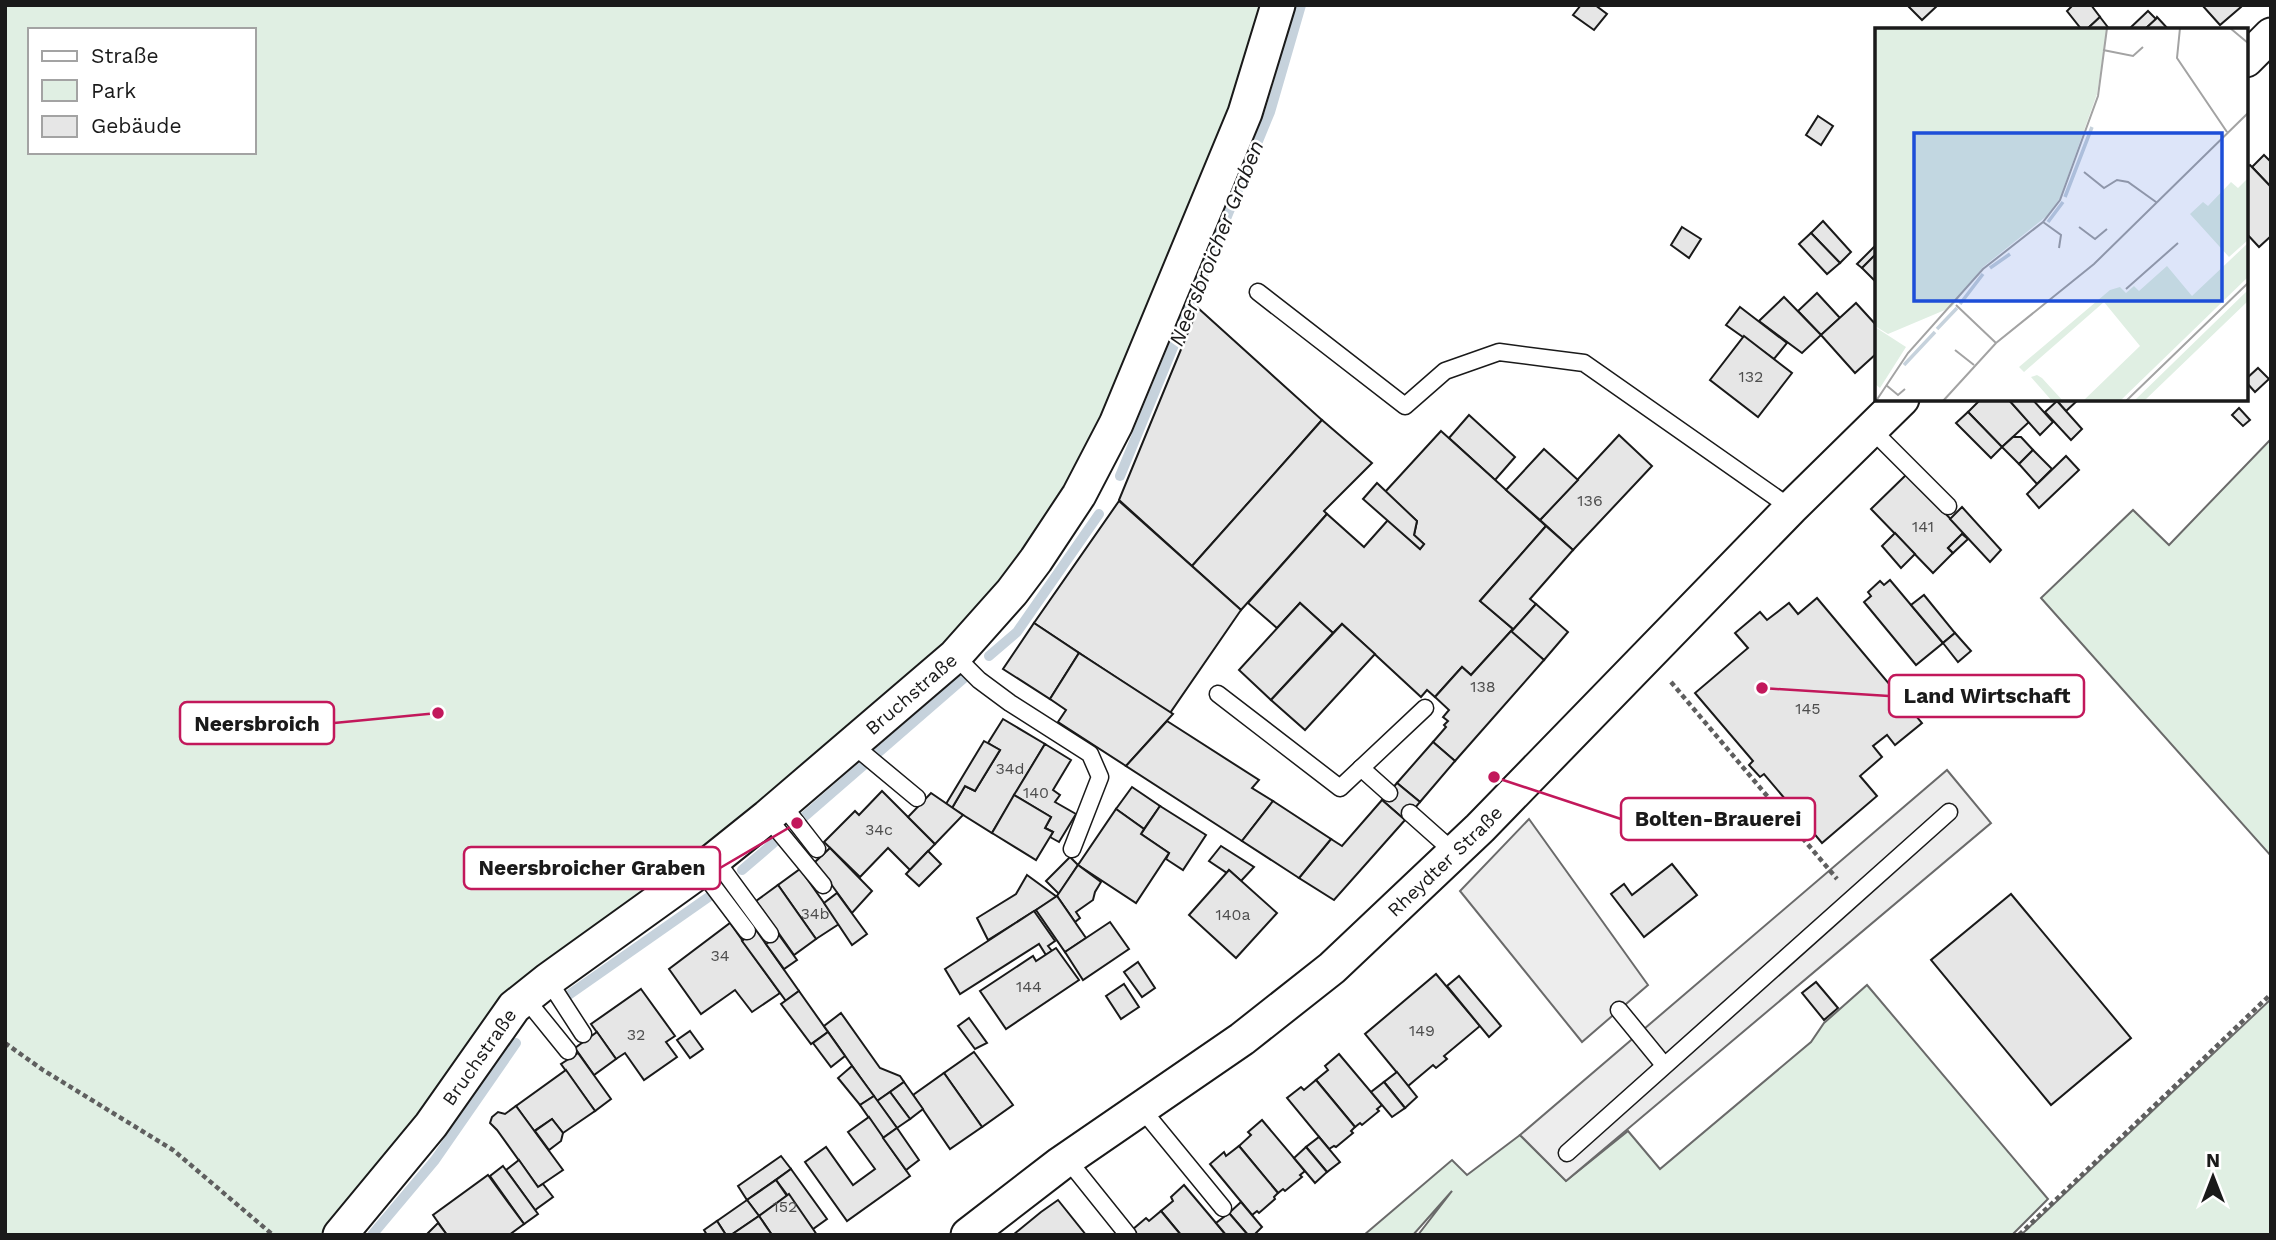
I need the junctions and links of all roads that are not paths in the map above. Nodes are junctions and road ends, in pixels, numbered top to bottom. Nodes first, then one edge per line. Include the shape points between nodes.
1 (1278, 5) edge
2 (2271, 36) edge
3 (2248, 58) edge
4 (1258, 292) dead end
5 (1900, 401) edge
6 (1871, 429) junction
7 (1948, 506) dead end
8 (1791, 508) junction
9 (960, 661) junction
10 (1218, 694) dead end
11 (1425, 708) dead end
12 (859, 750) junction
13 (1361, 768) junction
14 (1389, 793) dead end
15 (917, 798) dead end
16 (1949, 812) dead end
17 (1410, 813) dead end
18 (782, 822) junction
19 (817, 849) dead end
20 (1072, 849) dead end
21 (1455, 853) junction
22 (713, 871) junction
23 (823, 885) dead end
24 (747, 931) dead end
25 (770, 934) dead end
26 (541, 995) junction
27 (1619, 1010) dead end
28 (583, 1034) dead end
29 (568, 1051) dead end
30 (1664, 1065) junction
31 (1141, 1108) junction
32 (1567, 1153) dead end
33 (1067, 1159) junction
34 (1223, 1208) dead end
35 (987, 1229) edge
36 (340, 1235) edge
37 (1128, 1235) edge

1 - 9 street, Bruchstraße via 1245,113 1116,424 1079,495 1037,560
2 - 3 street
4 - 8 lane via 1405,406 1445,371 1499,352 1584,363
5 - 6 street, Rheydter Straße
6 - 7 lane
6 - 8 street, Rheydter Straße
8 - 21 street, Rheydter Straße
9 - 12 street, Bruchstraße
9 - 20 lane via 1010,703 1090,754 1100,777
10 - 13 lane via 1340,788
11 - 13 lane
12 - 15 lane
12 - 18 street, Bruchstraße
13 - 14 lane
16 - 30 lane
17 - 21 lane
18 - 19 lane via 804,831
18 - 22 street, Bruchstraße
18 - 23 lane
21 - 31 street, Rheydter Straße via 1301,995
22 - 24 lane via 722,898
22 - 25 lane via 737,886
22 - 26 street, Bruchstraße
26 - 28 lane via 568,1010
26 - 29 lane via 546,1023
26 - 36 street, Bruchstraße via 506,1017 431,1125
27 - 30 lane
30 - 32 lane
31 - 33 street, Rheydter Straße
31 - 34 lane
33 - 35 street, Rheydter Straße
33 - 37 lane

